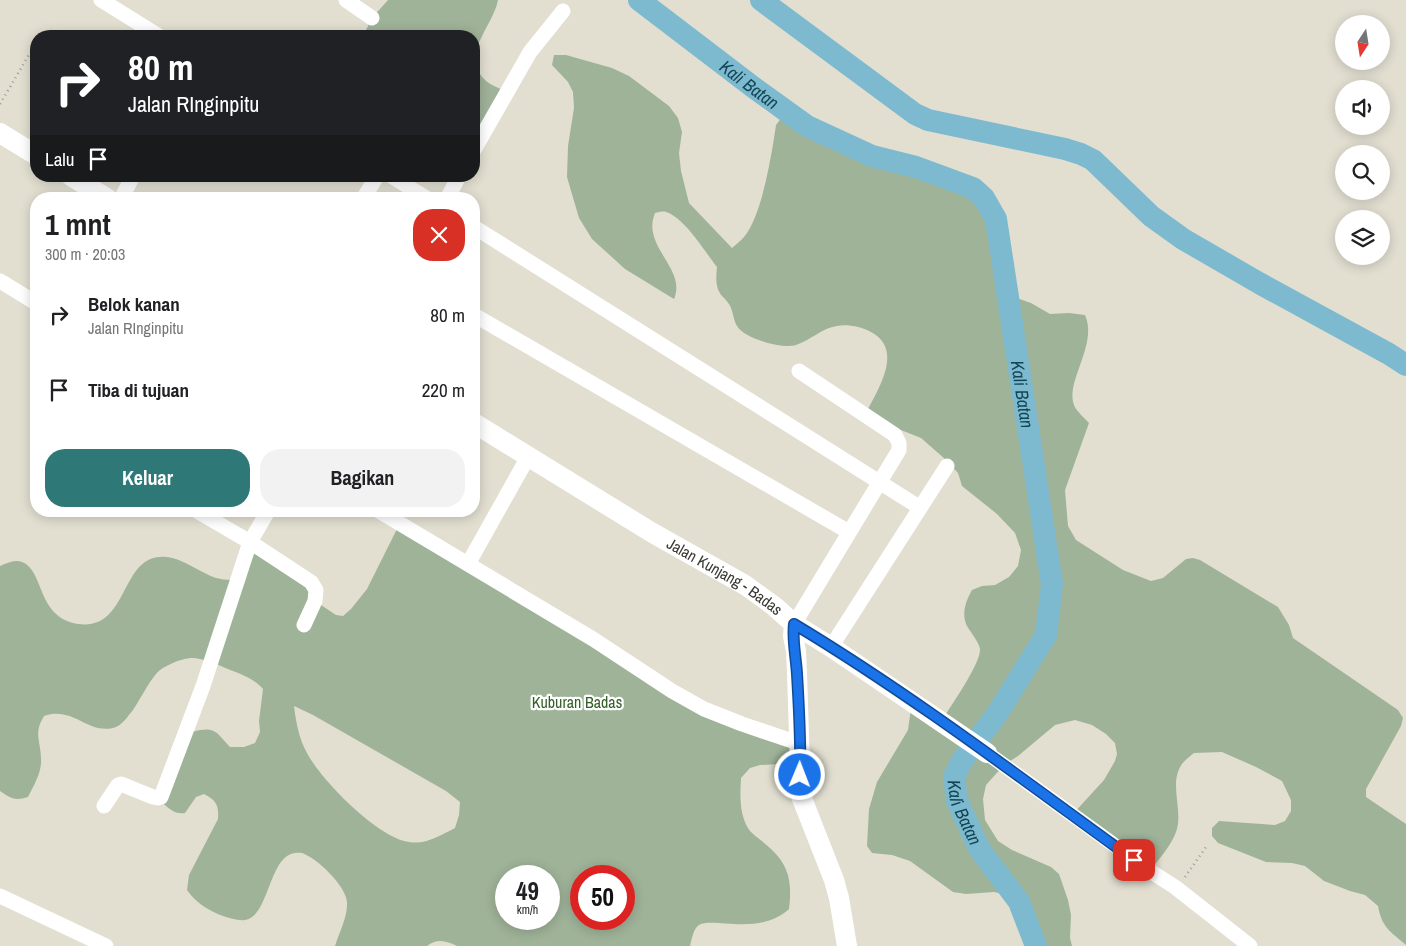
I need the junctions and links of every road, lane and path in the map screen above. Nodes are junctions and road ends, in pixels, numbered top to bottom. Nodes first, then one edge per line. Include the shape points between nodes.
1 (100, 0) edge
2 (346, 0) edge
3 (564, 11) dead end
4 (372, 18) dead end
5 (150, 30) edge
6 (30, 53) dead end
7 (0, 104) edge
8 (0, 133) edge
9 (480, 140) edge
10 (30, 151) edge
11 (81, 182) edge
12 (401, 182) edge
13 (97, 192) edge
14 (417, 192) edge
15 (480, 231) edge
16 (0, 281) edge
17 (30, 299) edge
18 (480, 318) edge
19 (798, 371) dead end
20 (480, 427) edge
21 (528, 457) junction
22 (947, 466) dead end
23 (879, 482) junction
24 (919, 507) junction
25 (207, 517) edge
26 (265, 517) edge
27 (389, 517) edge
28 (849, 532) junction
29 (250, 542) junction
30 (468, 564) junction
31 (794, 624) junction
32 (304, 625) dead end
33 (831, 647) junction
34 (801, 744) junction
35 (987, 753) joint
36 (104, 806) dead end
37 (1206, 847) dead end
38 (1175, 887) junction
39 (0, 896) edge
40 (106, 946) edge
41 (846, 946) edge
42 (1250, 946) edge

1 - 5 street
2 - 4 street
3 - 9 street via 530,52
6 - 7 path
8 - 10 main road
11 - 13 main road
12 - 14 street
15 - 23 street
16 - 17 street
18 - 28 street
19 - 23 street via 895,434 899,450
20 - 21 main road, Jalan Kunjang - Badas
21 - 30 street
21 - 31 main road, Jalan Kunjang - Badas via 745,585
22 - 24 street
23 - 24 street
23 - 28 street
24 - 33 street
25 - 29 street
26 - 29 street
27 - 30 street
28 - 31 street
29 - 32 street via 311,582 316,590 315,601
29 - 36 street via 203,686 161,797 120,784
30 - 34 street via 704,709
31 - 33 main road
31 - 34 main road, Jalan Kunjang - Badas via 792,636
33 - 35 main road
34 - 41 main road, Jalan Kunjang - Badas via 802,796 837,889
35 - 38 street
37 - 38 path
38 - 42 street
39 - 40 street

